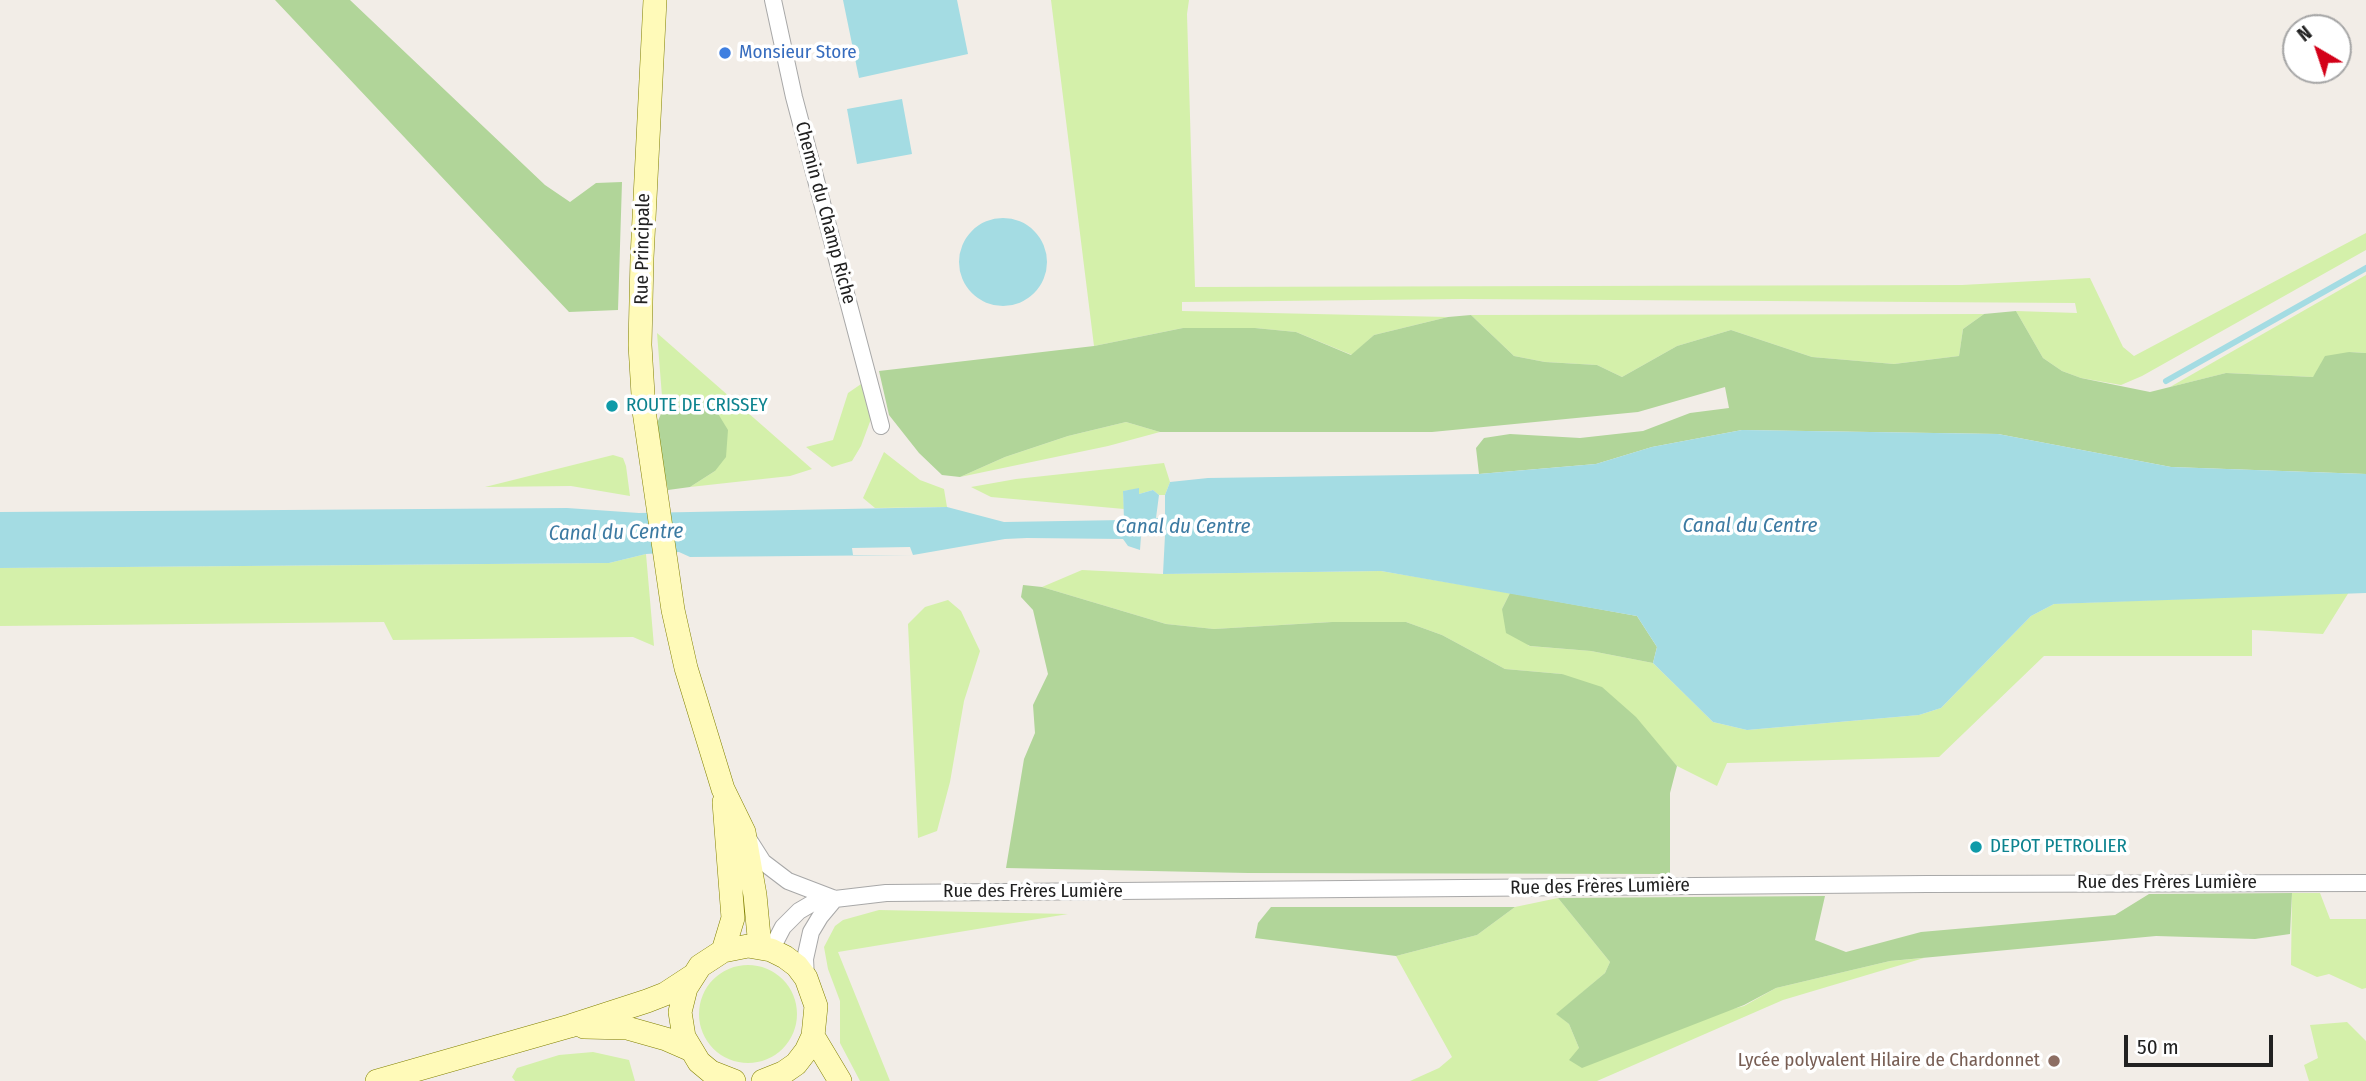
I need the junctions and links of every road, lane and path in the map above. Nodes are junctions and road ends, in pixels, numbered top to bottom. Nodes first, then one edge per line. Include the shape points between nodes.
1 (655, 0) edge
2 (773, 0) edge
3 (881, 426) dead end
4 (723, 789) junction
5 (744, 832) junction
6 (2366, 883) edge
7 (835, 898) junction
8 (766, 949) junction
9 (723, 951) junction
10 (691, 977) junction
11 (806, 978) junction
12 (570, 1026) junction
13 (813, 1036) junction
14 (689, 1048) junction
15 (377, 1081) edge
16 (734, 1081) edge
17 (767, 1081) edge
18 (840, 1081) edge

1 - 4 street, Rue Principale via 642,258 644,411 673,610
2 - 3 street, Chemin du Champ Riche
4 - 5 street
4 - 9 street via 733,918
5 - 7 street, Rue des Frères Lumière via 763,862 788,881
5 - 8 street
6 - 7 street, Rue des Frères Lumière via 886,893
7 - 8 street, Rue des Frères Lumière via 799,911
7 - 11 street via 811,932
8 - 9 street
8 - 11 street via 785,957
9 - 10 street
10 - 12 street via 665,994
10 - 14 street via 680,1012
11 - 13 street via 816,1006
12 - 14 street via 627,1028
12 - 15 street
13 - 17 street via 796,1064
13 - 18 street
14 - 16 street via 711,1072

